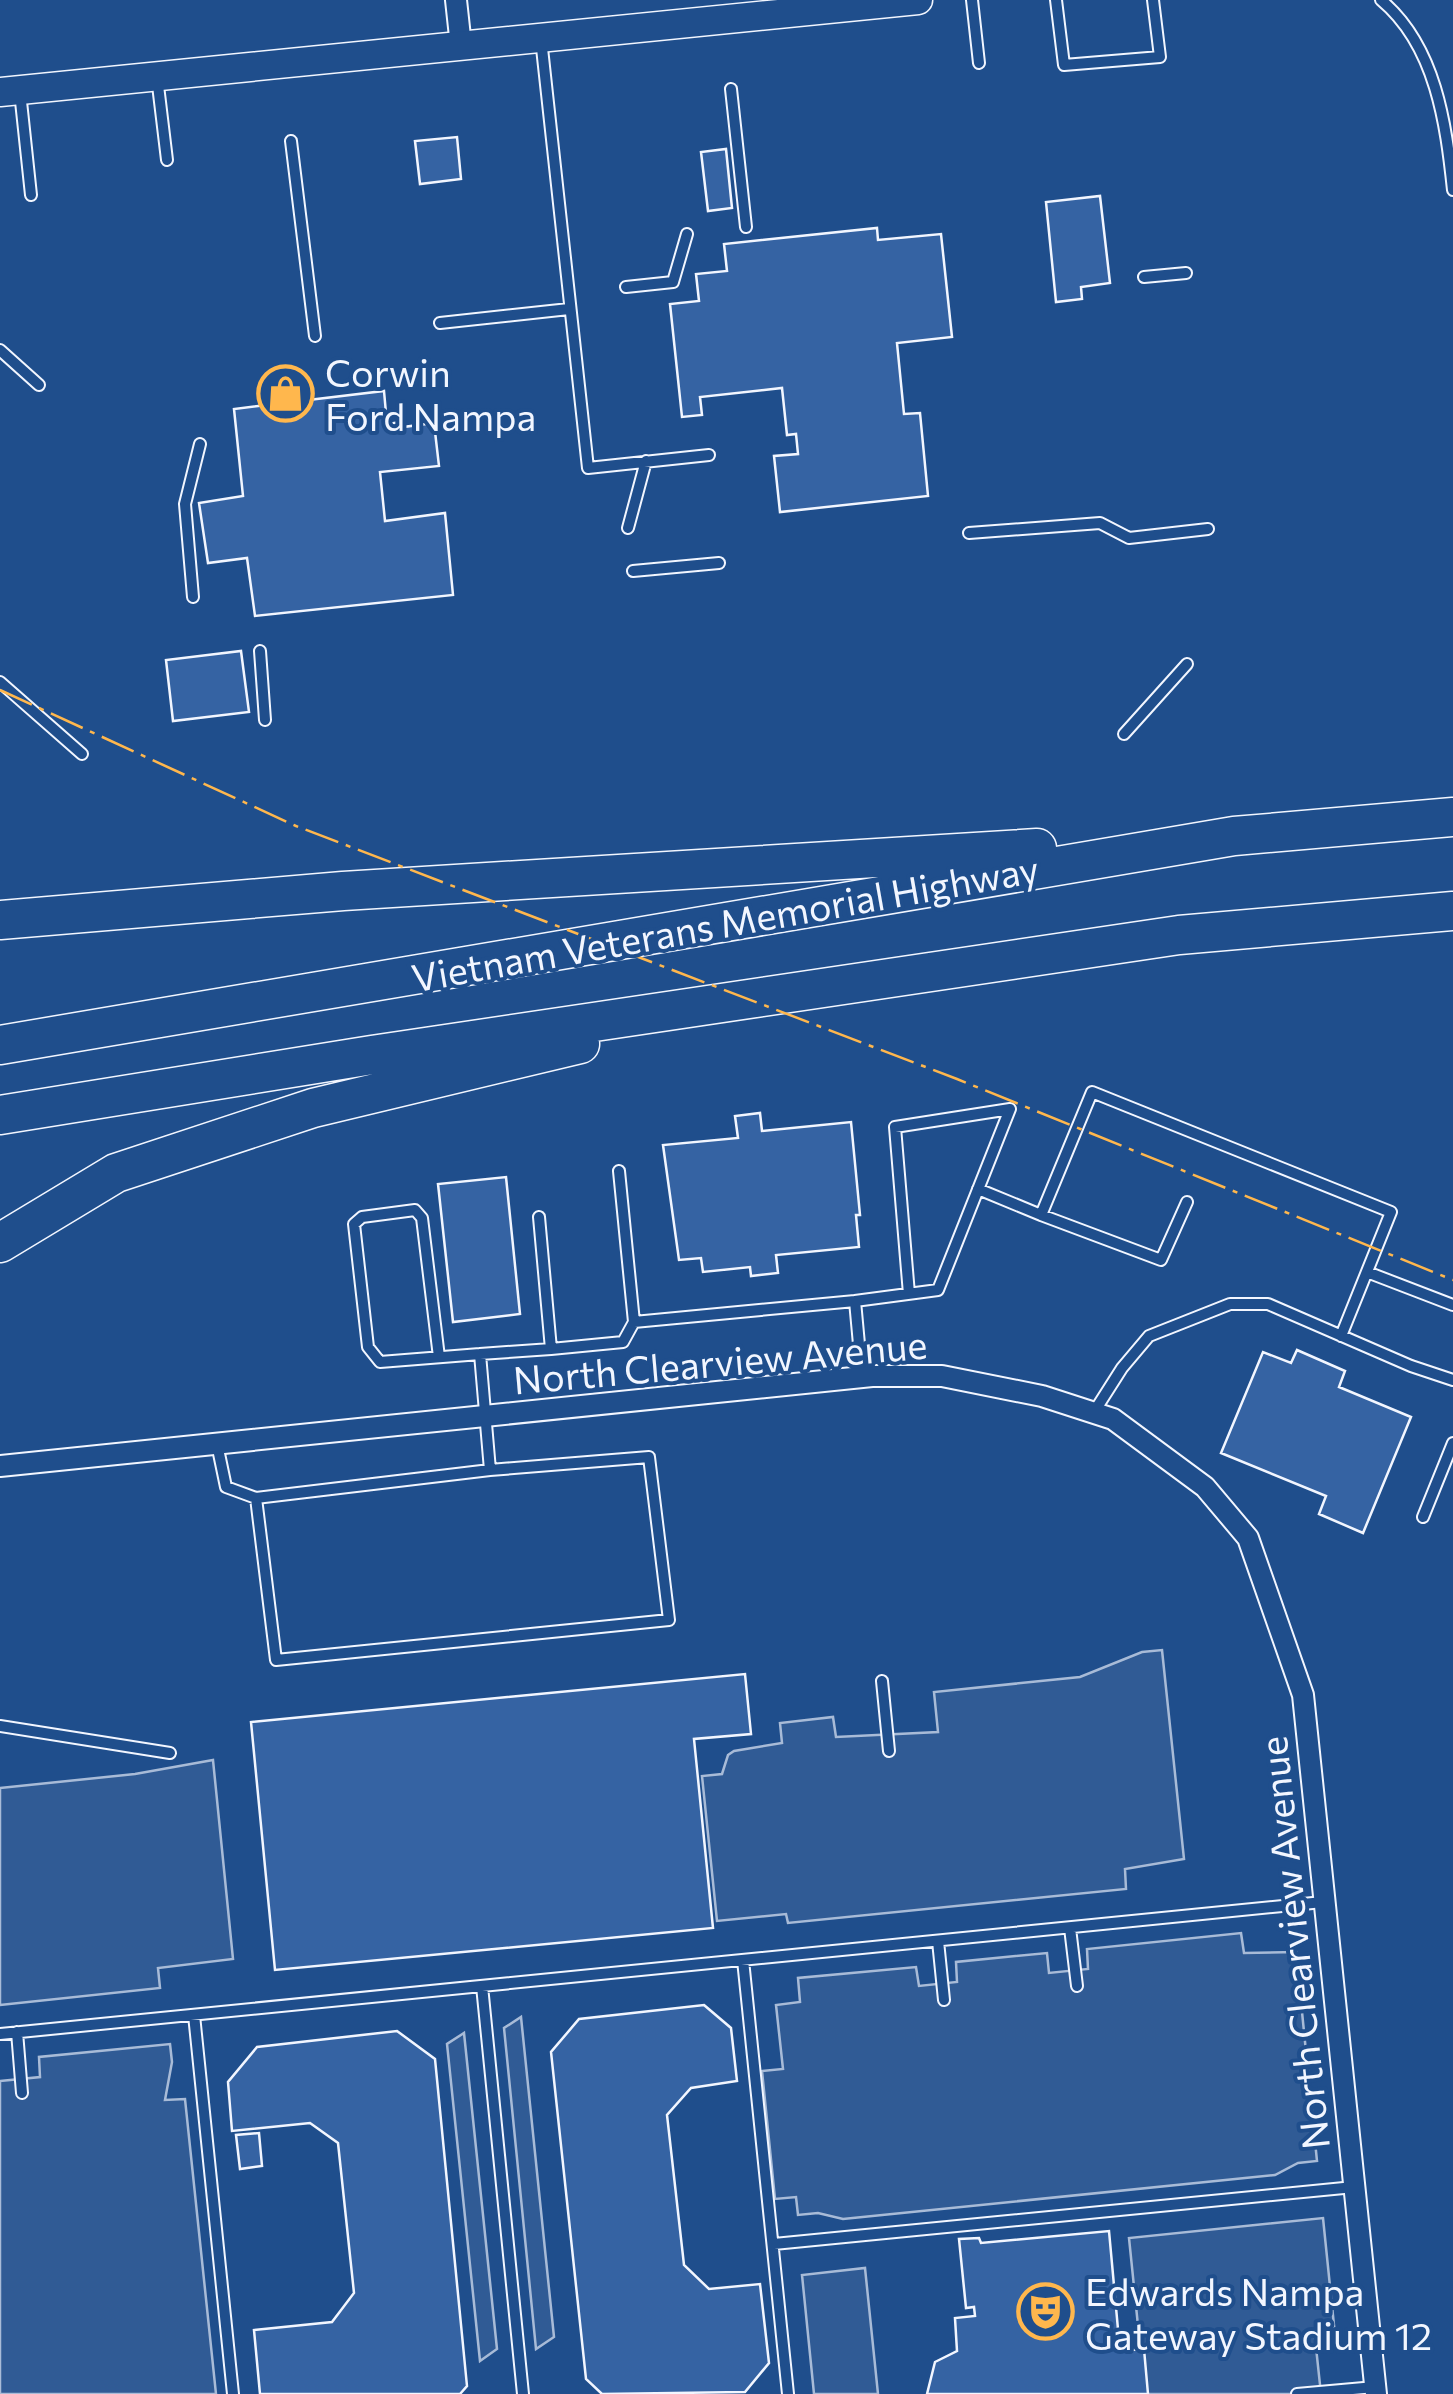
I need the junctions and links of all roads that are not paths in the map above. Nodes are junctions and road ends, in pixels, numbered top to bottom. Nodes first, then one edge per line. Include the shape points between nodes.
1 (456, 0) edge
2 (918, 0) edge
3 (972, 0) edge
4 (1056, 0) edge
5 (1153, 0) edge
6 (1381, 0) edge
7 (541, 38) junction
8 (461, 46) junction
9 (979, 63) dead end
10 (157, 76) junction
11 (731, 89) dead end
12 (10, 91) edge
13 (1450, 137) edge
14 (291, 141) dead end
15 (167, 160) dead end
16 (1453, 190) edge
17 (31, 195) dead end
18 (746, 227) dead end
19 (688, 234) dead end
20 (1186, 274) dead end
21 (1144, 277) dead end
22 (626, 287) dead end
23 (569, 310) junction
24 (440, 322) dead end
25 (315, 336) dead end
26 (0, 350) edge
27 (39, 384) dead end
28 (200, 444) dead end
29 (709, 455) dead end
30 (646, 461) junction
31 (628, 528) dead end
32 (1208, 530) dead end
33 (969, 533) dead end
34 (719, 562) dead end
35 (632, 570) dead end
36 (193, 597) dead end
37 (260, 651) dead end
38 (1187, 664) dead end
39 (0, 682) edge
40 (265, 720) dead end
41 (1124, 734) dead end
42 (82, 754) dead end
43 (1453, 818) edge
44 (1234, 836) junction
45 (1453, 911) edge
46 (0, 920) edge
47 (729, 1000) junction
48 (0, 1045) edge
49 (0, 1115) edge
50 (620, 1171) dead end
51 (978, 1189) junction
52 (1187, 1202) dead end
53 (1041, 1215) junction
54 (539, 1217) dead end
55 (0, 1242) edge
56 (1366, 1272) junction
57 (909, 1294) junction
58 (854, 1301) junction
59 (1453, 1305) edge
60 (634, 1322) junction
61 (1341, 1336) junction
62 (551, 1349) junction
63 (480, 1354) junction
64 (439, 1357) junction
65 (862, 1377) junction
66 (1453, 1380) edge
67 (1094, 1413) junction
68 (485, 1416) junction
69 (1453, 1443) edge
70 (217, 1444) junction
71 (0, 1466) edge
72 (490, 1470) junction
73 (256, 1498) junction
74 (1423, 1517) dead end
75 (882, 1681) dead end
76 (0, 1726) edge
77 (889, 1751) dead end
78 (170, 1753) dead end
79 (1323, 1902) junction
80 (1070, 1928) junction
81 (938, 1941) junction
82 (743, 1960) junction
83 (482, 1986) junction
84 (1077, 1986) dead end
85 (944, 2000) dead end
86 (194, 2015) junction
87 (16, 2032) junction
88 (0, 2034) edge
89 (22, 2093) dead end
90 (1354, 2187) junction
91 (774, 2244) junction
92 (1376, 2390) edge
93 (233, 2394) edge
94 (522, 2394) edge
95 (788, 2394) edge
96 (1296, 2394) edge

1 - 8 street
2 - 7 street
3 - 9 lane
4 - 5 lane via 1064,65 1160,57
6 - 13 lane via 1420,50
7 - 8 street
7 - 23 lane
8 - 10 street
10 - 12 street
10 - 15 lane
11 - 18 lane
12 - 17 lane
13 - 16 lane
14 - 25 lane
19 - 22 lane via 673,282
20 - 21 lane
23 - 24 lane
23 - 30 lane via 588,468
26 - 27 lane
28 - 36 lane via 184,504
29 - 30 lane
30 - 31 lane
32 - 33 lane via 1129,538 1100,522
34 - 35 lane
37 - 40 lane
38 - 41 lane
39 - 42 lane
43 - 44 highway, Vietnam Veterans Memorial Highway
44 - 46 highway via 343,890
44 - 48 highway, Vietnam Veterans Memorial Highway
45 - 47 highway, Vietnam Veterans Memorial Highway via 1179,935
47 - 49 highway, Vietnam Veterans Memorial Highway
47 - 55 highway via 553,1052 313,1108 116,1173
50 - 60 lane
51 - 53 lane
51 - 57 lane via 938,1290
51 - 57 lane via 1010,1109 895,1126
52 - 53 lane via 1161,1260
53 - 56 lane via 1092,1092 1391,1212
54 - 62 lane
56 - 59 lane
56 - 61 lane
57 - 58 lane
58 - 60 lane
58 - 65 lane
60 - 62 lane via 623,1342
61 - 66 lane
61 - 67 lane via 1268,1304 1230,1304 1150,1336
62 - 63 lane
63 - 64 lane
63 - 68 lane
64 - 64 lane via 380,1362 368,1347 354,1224 362,1217 415,1210 422,1218
65 - 67 street, North Clearview Avenue via 942,1376
65 - 68 street, North Clearview Avenue
67 - 79 street, North Clearview Avenue via 1113,1419 1206,1487 1248,1538 1303,1695
68 - 70 street, North Clearview Avenue
68 - 72 lane
69 - 74 lane
70 - 71 street, North Clearview Avenue
70 - 73 lane via 226,1487
72 - 73 lane
72 - 73 lane via 649,1457 669,1620 276,1660
75 - 77 lane
76 - 78 lane
79 - 80 lane
79 - 90 street, North Clearview Avenue
80 - 81 lane
80 - 84 lane
81 - 82 lane
81 - 85 lane
82 - 83 lane
82 - 91 lane
83 - 86 lane
83 - 94 lane
86 - 87 lane
86 - 93 lane
87 - 88 lane
87 - 89 lane
90 - 91 lane
90 - 92 street, North Clearview Avenue
91 - 95 lane
92 - 96 lane

